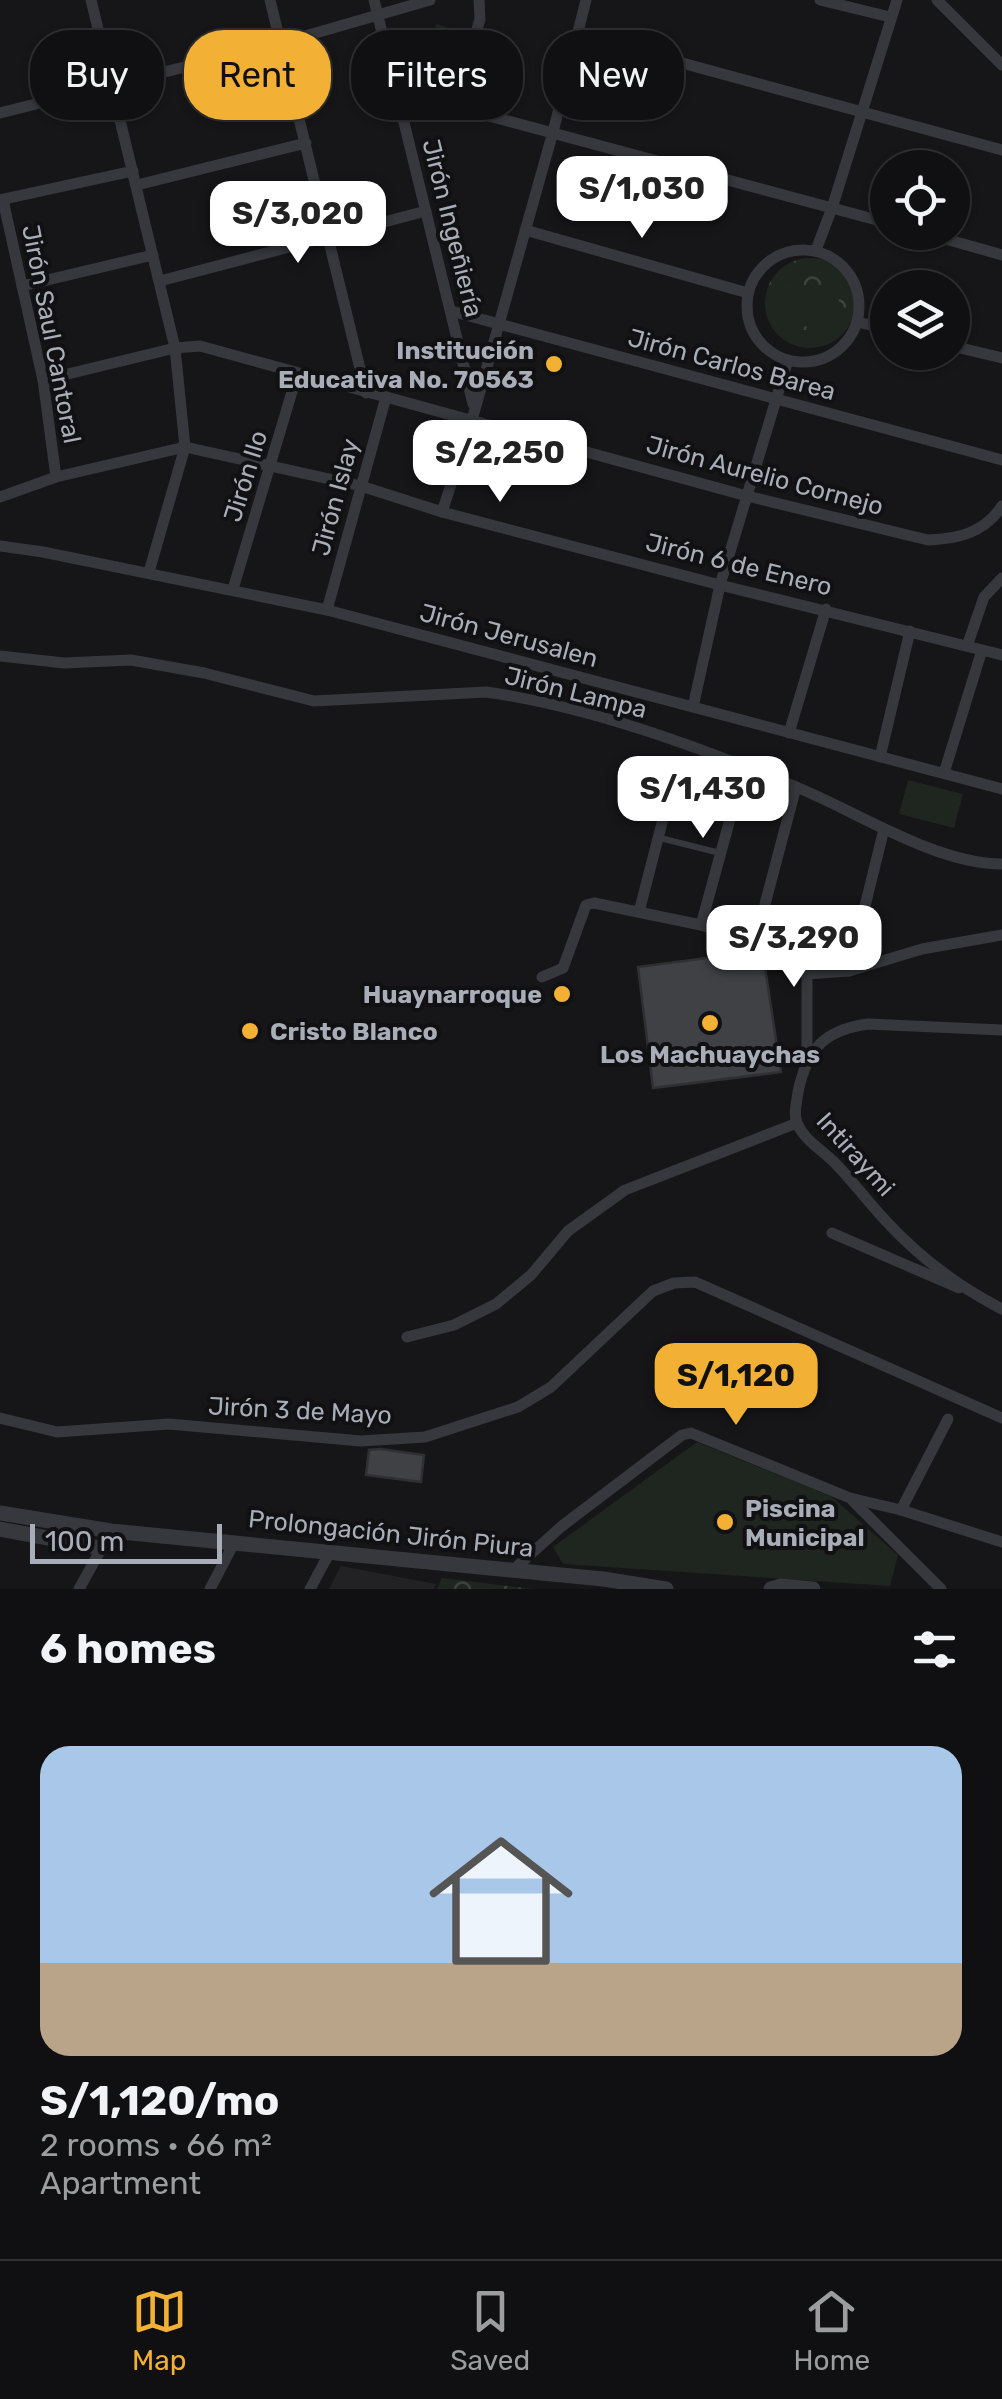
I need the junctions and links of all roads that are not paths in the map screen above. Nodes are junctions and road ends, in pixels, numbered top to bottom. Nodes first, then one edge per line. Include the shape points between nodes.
1 (91, 0) edge
2 (270, 0) edge
3 (374, 0) edge
4 (430, 0) edge
5 (480, 0) edge
6 (586, 0) edge
7 (820, 0) edge
8 (897, 0) edge
9 (936, 0) edge
10 (378, 15) junction
11 (890, 17) junction
12 (99, 30) edge
13 (278, 30) edge
14 (326, 30) edge
15 (382, 30) edge
16 (477, 30) edge
17 (580, 30) edge
18 (684, 64) edge
19 (1002, 65) edge
20 (30, 105) edge
21 (862, 112) junction
22 (0, 113) edge
23 (122, 120) edge
24 (300, 120) edge
25 (403, 120) edge
26 (508, 120) edge
27 (556, 120) edge
28 (553, 132) junction
29 (306, 143) junction
30 (1002, 150) edge
31 (134, 172) junction
32 (136, 185) junction
33 (2, 200) edge
34 (832, 208) junction
35 (426, 212) junction
36 (870, 218) edge
37 (525, 230) junction
38 (330, 236) junction
39 (970, 245) edge
40 (816, 250) junction
41 (1002, 254) edge
42 (153, 255) junction
43 (160, 281) junction
44 (22, 286) junction
45 (748, 292) junction
46 (451, 310) junction
47 (858, 322) junction
48 (497, 324) junction
49 (870, 325) edge
50 (174, 348) junction
51 (970, 350) edge
52 (1002, 358) edge
53 (788, 360) junction
54 (298, 375) junction
55 (43, 380) junction
56 (366, 393) junction
57 (386, 397) junction
58 (776, 400) junction
59 (473, 414) junction
60 (185, 447) junction
61 (1002, 460) edge
62 (272, 464) junction
63 (56, 476) junction
64 (362, 486) junction
65 (747, 496) junction
66 (0, 497) edge
67 (1002, 506) edge
68 (442, 512) junction
69 (0, 546) edge
70 (149, 572) junction
71 (1002, 578) edge
72 (720, 585) junction
73 (234, 589) junction
74 (826, 609) junction
75 (328, 610) junction
76 (910, 631) junction
77 (967, 646) junction
78 (982, 650) junction
79 (1002, 655) edge
80 (0, 656) edge
81 (694, 707) junction
82 (789, 734) junction
83 (880, 757) junction
84 (744, 768) junction
85 (944, 773) junction
86 (672, 784) dead end
87 (796, 787) junction
88 (1002, 789) edge
89 (884, 828) junction
90 (658, 838) junction
91 (721, 853) junction
92 (1002, 864) edge
93 (639, 912) junction
94 (701, 925) junction
95 (1002, 935) edge
96 (755, 942) junction
97 (849, 971) junction
98 (807, 974) junction
99 (542, 977) dead end
100 (1002, 1030) edge
101 (807, 1057) junction
102 (797, 1124) junction
103 (832, 1233) dead end
104 (976, 1296) junction
105 (1002, 1308) edge
106 (406, 1337) dead end
107 (0, 1418) edge
108 (1002, 1418) edge
109 (948, 1419) dead end
110 (850, 1498) junction
111 (901, 1510) junction
112 (1, 1527) edge
113 (111, 1532) junction
114 (1002, 1542) edge
115 (234, 1543) junction
116 (101, 1548) junction
117 (330, 1552) junction
118 (512, 1570) junction
119 (600, 1584) edge
120 (79, 1589) edge
121 (210, 1589) edge
122 (310, 1589) edge
123 (666, 1589) edge
124 (770, 1589) edge
125 (813, 1589) edge
126 (941, 1589) edge

1 - 12 street
2 - 13 street
3 - 10 street, Jirón Ingeñiería
4 - 10 street
5 - 16 street
6 - 17 street
7 - 11 street
8 - 11 street
9 - 19 street
10 - 14 street
10 - 15 street, Jirón Ingeñiería
11 - 21 street
18 - 21 street
20 - 22 street
21 - 30 street
21 - 34 street
23 - 31 street
24 - 29 street
25 - 35 street, Jirón Ingeñiería
26 - 28 street
27 - 28 street
28 - 34 street
28 - 37 street
29 - 32 street
29 - 38 street
31 - 32 street
31 - 33 street
32 - 42 street
33 - 44 street, Jirón Saul Cantoral
34 - 36 street
34 - 40 street
35 - 38 street
35 - 46 street, Jirón Ingeñiería
37 - 45 street
37 - 48 street
38 - 43 street
38 - 56 street
39 - 41 street
40 - 45 street via 773,257
40 - 47 street via 847,270 856,285
42 - 43 street
42 - 44 street
43 - 50 street
44 - 55 street, Jirón Saul Cantoral
45 - 53 street via 754,334
46 - 48 street, Jirón Carlos Barea
46 - 59 street, Jirón Ingeñiería
47 - 49 street
47 - 53 street via 830,356
48 - 58 street, Jirón Carlos Barea
48 - 59 street
50 - 54 street, Jirón Aurelio Cornejo via 200,346
50 - 55 street, Jirón Aurelio Cornejo
50 - 60 street
51 - 52 street
53 - 58 street
54 - 56 street, Jirón Aurelio Cornejo
54 - 62 street, Jirón Ilo
55 - 63 street, Jirón Saul Cantoral
56 - 57 street, Jirón Aurelio Cornejo
57 - 59 street, Jirón Aurelio Cornejo
57 - 64 street, Jirón Islay
58 - 61 street, Jirón Carlos Barea
58 - 65 street
59 - 65 street, Jirón Aurelio Cornejo
59 - 68 street
60 - 62 street, Jirón 6 de Enero
60 - 63 street, Jirón 6 de Enero
60 - 70 street
62 - 64 street, Jirón 6 de Enero
62 - 73 street, Jirón Ilo
63 - 66 street, Jirón 6 de Enero
64 - 68 street, Jirón 6 de Enero
64 - 75 street, Jirón Islay
65 - 67 street, Jirón Aurelio Cornejo via 928,540 976,532
65 - 72 street
68 - 72 street, Jirón 6 de Enero
69 - 70 street, Jirón Jerusalen
70 - 73 street, Jirón Jerusalen
71 - 77 street via 984,597
72 - 74 street, Jirón 6 de Enero
72 - 81 street
73 - 75 street, Jirón Jerusalen
74 - 76 street, Jirón 6 de Enero
74 - 82 street
75 - 81 street, Jirón Jerusalen
76 - 77 street, Jirón 6 de Enero
76 - 83 street
77 - 78 street, Jirón 6 de Enero
78 - 79 street, Jirón 6 de Enero
78 - 85 street
80 - 84 street, Jirón Lampa via 64,663 131,660 314,701 507,695 625,724
81 - 82 street, Jirón Jerusalen
82 - 83 street, Jirón Jerusalen
83 - 85 street, Jirón Jerusalen
84 - 87 street, Jirón Lampa
84 - 91 street
85 - 88 street, Jirón Jerusalen
86 - 90 street
87 - 89 street, Jirón Lampa
87 - 96 street
89 - 92 street, Jirón Lampa via 956,856
89 - 97 street
90 - 91 lane
90 - 93 street
91 - 94 street
93 - 94 street
93 - 99 street via 586,905 563,968
94 - 96 street
95 - 97 street via 922,948
96 - 98 street
97 - 98 street
98 - 101 street, Intiraymi
100 - 101 street via 868,1024 828,1036
101 - 102 street, Intiraymi
102 - 104 street, Intiraymi via 913,1248
102 - 106 street via 625,1190 568,1231 531,1276 496,1304 454,1325
103 - 104 street
104 - 105 street, Intiraymi
107 - 108 street, Jirón 3 de Mayo via 57,1432 170,1424 362,1442 425,1437 518,1406 551,1387 654,1291 695,1282
109 - 111 street
110 - 111 street
110 - 118 street via 691,1433
110 - 126 street
111 - 114 street
112 - 113 street, Prolongación Jirón Piura
112 - 116 street
113 - 115 street, Prolongación Jirón Piura
113 - 116 street
115 - 117 street, Prolongación Jirón Piura
115 - 121 street
116 - 120 street
117 - 118 street, Prolongación Jirón Piura
117 - 122 street
118 - 119 street, Prolongación Jirón Piura
119 - 123 street, Prolongación Jirón Piura
124 - 125 street

